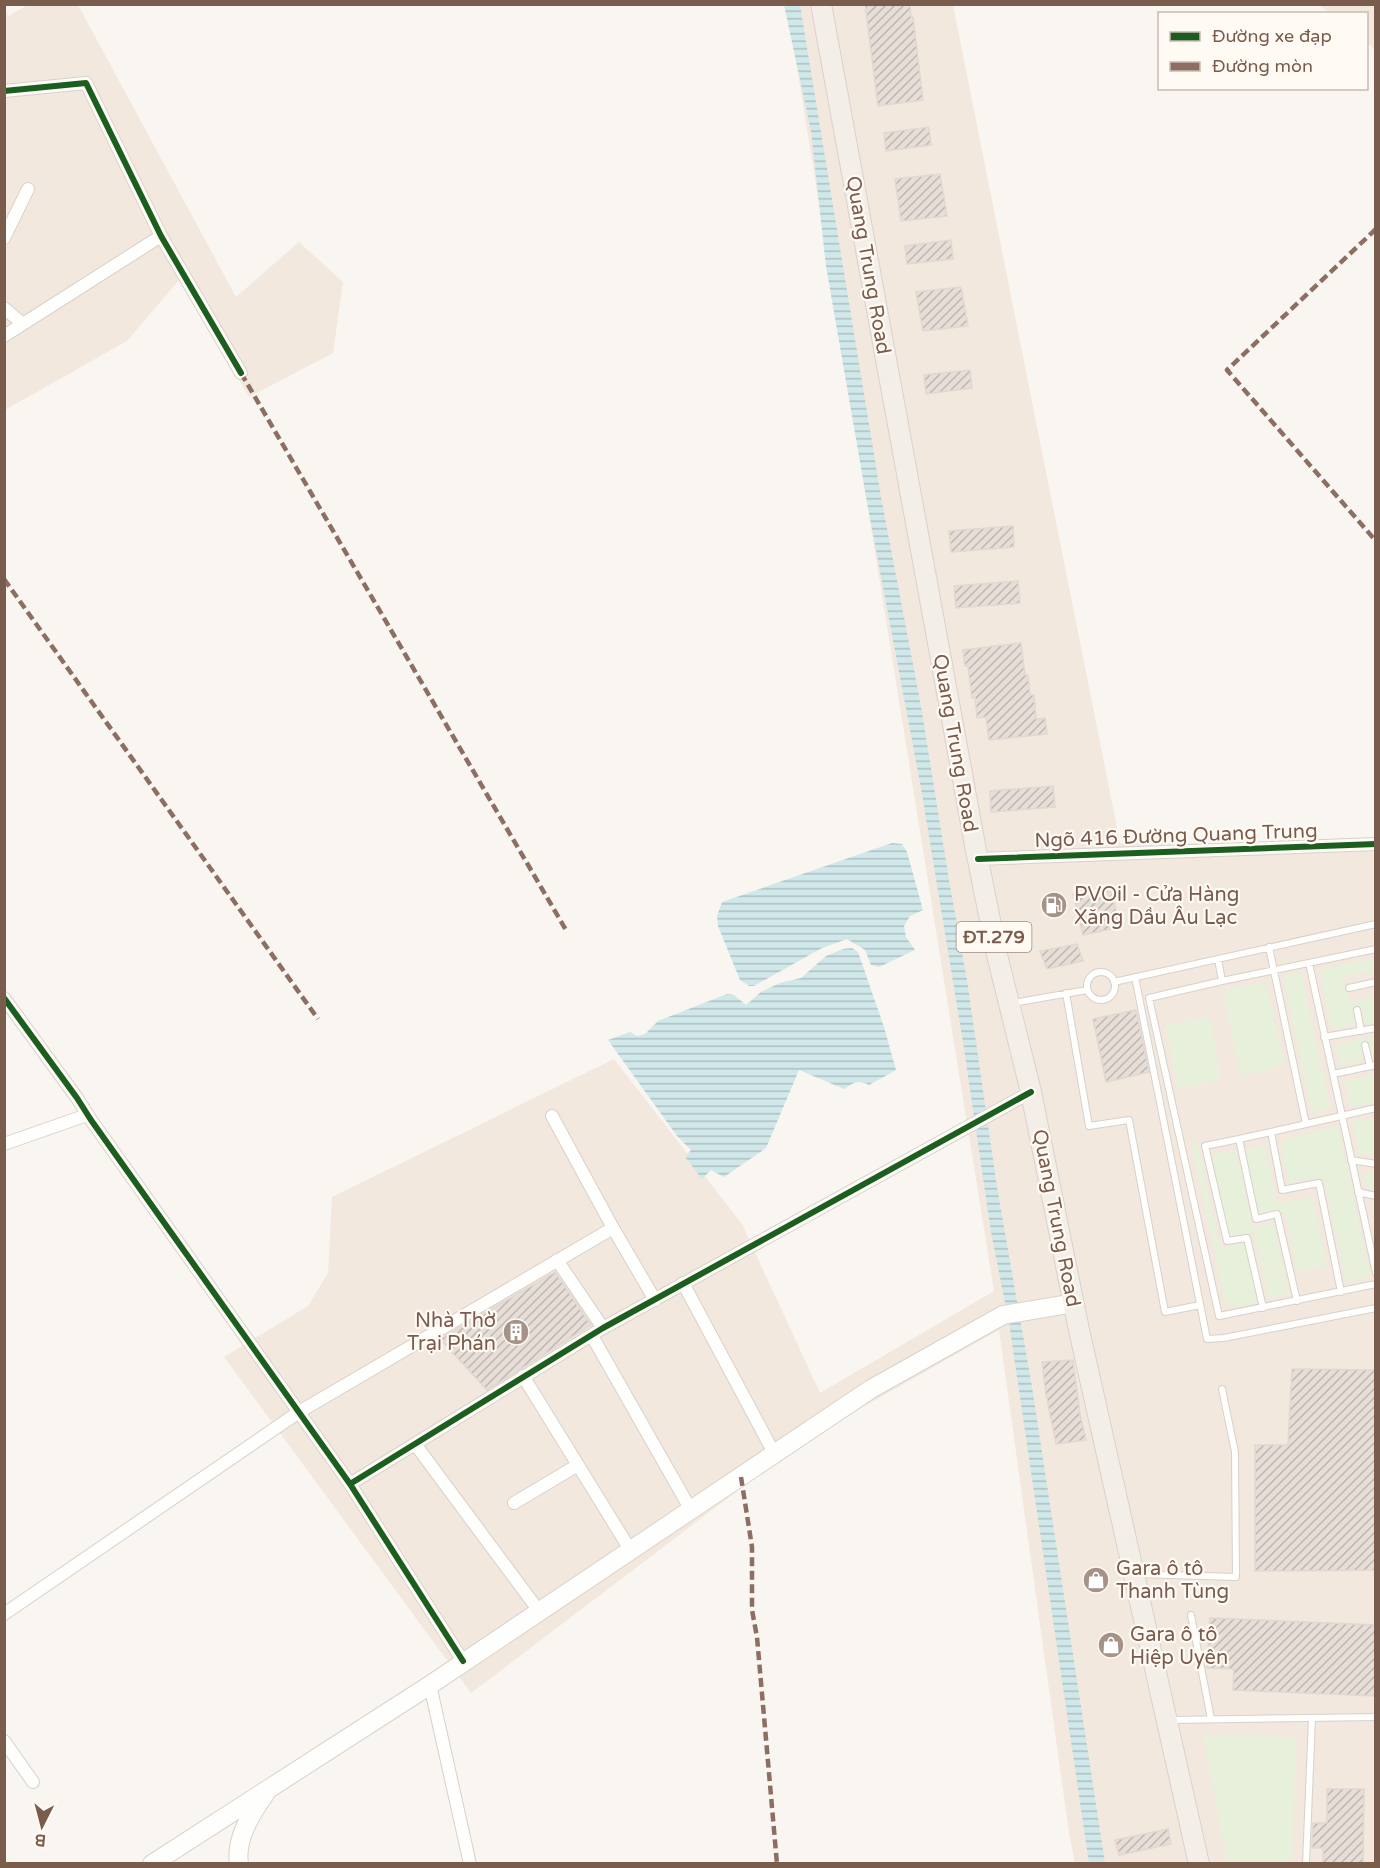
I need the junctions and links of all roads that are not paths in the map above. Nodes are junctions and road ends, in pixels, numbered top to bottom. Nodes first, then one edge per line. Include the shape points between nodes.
1 (821, 4) edge
2 (4, 92) edge
3 (28, 189) dead end
4 (161, 236) junction
5 (4, 238) edge
6 (4, 308) edge
7 (23, 324) junction
8 (4, 336) edge
9 (241, 374) dead end
10 (1376, 844) edge
11 (978, 858) junction
12 (1376, 924) edge
13 (1269, 947) junction
14 (1376, 949) edge
15 (1218, 959) junction
16 (1308, 963) junction
17 (1274, 970) junction
18 (1134, 977) junction
19 (1221, 981) junction
20 (1114, 982) junction
21 (1376, 982) edge
22 (1349, 988) dead end
23 (1087, 990) junction
24 (1066, 993) junction
25 (4, 998) edge
26 (1009, 1003) junction
27 (1357, 1010) dead end
28 (1376, 1028) edge
29 (1361, 1031) junction
30 (1324, 1037) junction
31 (1365, 1045) dead end
32 (1373, 1066) edge
33 (1333, 1074) junction
34 (1031, 1092) junction
35 (1376, 1108) edge
36 (552, 1116) dead end
37 (1342, 1116) junction
38 (89, 1118) junction
39 (1306, 1124) junction
40 (1271, 1131) junction
41 (1239, 1139) junction
42 (4, 1144) edge
43 (1351, 1160) junction
44 (1376, 1164) edge
45 (1358, 1192) junction
46 (1376, 1196) edge
47 (613, 1228) junction
48 (1372, 1243) edge
49 (557, 1260) junction
50 (1376, 1273) edge
51 (683, 1283) junction
52 (1376, 1284) edge
53 (1341, 1292) junction
54 (655, 1300) junction
55 (1297, 1301) junction
56 (1074, 1303) junction
57 (1200, 1305) junction
58 (1263, 1308) junction
59 (1376, 1308) edge
60 (603, 1328) junction
61 (592, 1336) junction
62 (523, 1376) junction
63 (1222, 1389) dead end
64 (299, 1412) junction
65 (415, 1444) junction
66 (774, 1453) junction
67 (578, 1465) junction
68 (350, 1484) junction
69 (514, 1503) dead end
70 (691, 1510) junction
71 (631, 1551) junction
72 (1133, 1574) junction
73 (539, 1611) junction
74 (4, 1614) edge
75 (1191, 1616) dead end
76 (463, 1661) junction
77 (430, 1685) junction
78 (1376, 1717) edge
79 (1312, 1718) junction
80 (1211, 1719) junction
81 (1166, 1720) junction
82 (4, 1741) edge
83 (33, 1782) dead end
84 (268, 1789) junction
85 (152, 1863) edge
86 (239, 1863) edge
87 (470, 1863) edge
88 (1199, 1863) edge
89 (1306, 1863) edge

1 - 11 main road, Quang Trung Road / ĐT.279
2 - 4 street via 86,83
3 - 5 street
4 - 7 street
4 - 9 street
6 - 7 street
7 - 8 street
10 - 11 street, Ngõ 416 Đường Quang Trung
11 - 26 main road, Quang Trung Road / ĐT.279
12 - 13 lane
13 - 15 lane
13 - 17 lane
14 - 16 lane
15 - 18 lane
15 - 19 lane
16 - 17 lane
16 - 30 lane
17 - 19 lane
17 - 39 lane
18 - 20 lane
18 - 57 lane
19 - 58 lane via 1149,998 1219,1316
20 - 23 lane via 1113,993 1104,999 1094,998
20 - 23 lane via 1107,973 1096,972 1088,979
21 - 22 lane
23 - 24 lane
24 - 26 lane
24 - 57 lane via 1089,1126 1130,1120 1165,1312
25 - 38 street
26 - 34 main road, Quang Trung Road / ĐT.279
27 - 29 lane
28 - 29 lane
29 - 30 lane
30 - 33 lane
31 - 32 lane
32 - 33 lane
33 - 37 lane
34 - 51 street
34 - 56 main road, Quang Trung Road / ĐT.279
35 - 37 lane
36 - 47 street
37 - 39 lane
37 - 43 lane
38 - 42 street
38 - 64 street
39 - 40 lane
40 - 41 lane
40 - 53 lane via 1282,1190 1319,1184
41 - 55 lane via 1256,1219 1277,1214
41 - 58 lane via 1205,1146 1227,1241 1247,1238
43 - 44 lane
43 - 45 lane
45 - 46 lane
45 - 48 lane
47 - 49 street
47 - 54 street
48 - 50 lane
49 - 60 street
49 - 64 street
51 - 54 street
51 - 66 street
52 - 53 lane
53 - 55 lane
54 - 60 street
55 - 58 lane
56 - 66 main road via 1003,1315 871,1389
56 - 72 main road, Quang Trung Road / ĐT.279
57 - 59 lane via 1207,1339
60 - 61 street
61 - 62 street
61 - 70 street
62 - 65 street
62 - 67 street
63 - 72 lane via 1234,1452 1236,1577
64 - 68 street
64 - 74 street
65 - 68 street
65 - 73 street
66 - 70 main road
67 - 69 street
67 - 71 street
68 - 76 street
70 - 71 main road
71 - 73 main road
72 - 81 main road, Quang Trung Road / ĐT.279
73 - 76 main road
75 - 80 lane
76 - 77 main road
77 - 84 main road
77 - 87 street
78 - 79 lane
79 - 80 lane
79 - 89 lane
80 - 81 lane
81 - 88 main road, Quang Trung Road / ĐT.279
82 - 83 street
84 - 85 main road
84 - 86 main road via 241,1837

